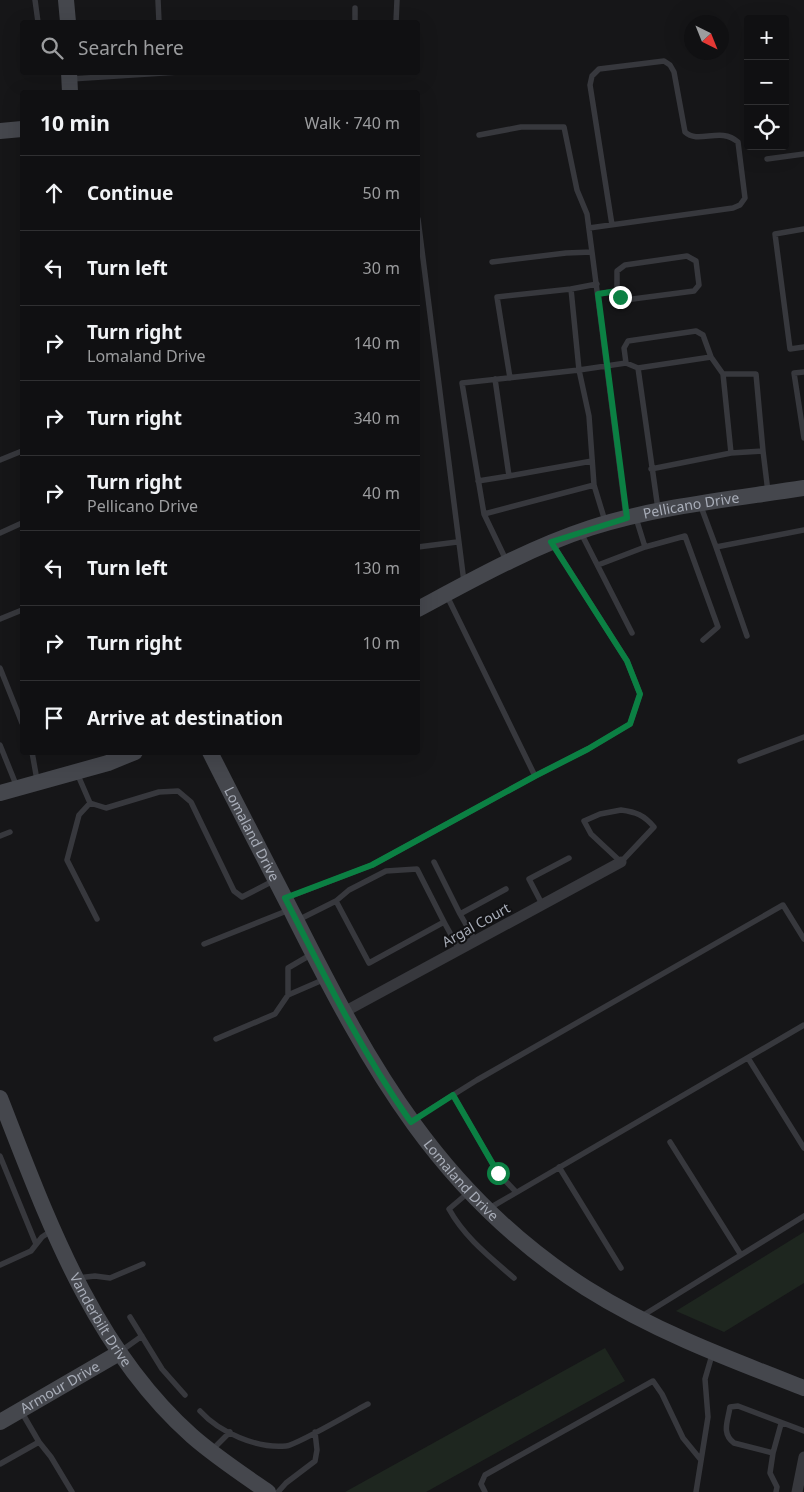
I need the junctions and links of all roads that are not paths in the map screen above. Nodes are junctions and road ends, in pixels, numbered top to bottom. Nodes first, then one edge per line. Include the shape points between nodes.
1 (35, 0) edge
2 (66, 0) edge
3 (158, 0) edge
4 (396, 0) edge
5 (355, 8) dead end
6 (38, 20) edge
7 (68, 20) edge
8 (159, 20) edge
9 (355, 20) edge
10 (396, 20) edge
11 (149, 75) edge
12 (70, 82) edge
13 (20, 129) edge
14 (0, 131) edge
15 (479, 135) dead end
16 (804, 154) edge
17 (767, 159) dead end
18 (612, 225) junction
19 (588, 228) junction
20 (804, 229) edge
21 (420, 236) edge
22 (592, 252) junction
23 (492, 262) dead end
24 (597, 284) junction
25 (571, 289) junction
26 (617, 291) junction
27 (598, 294) junction
28 (804, 347) edge
29 (711, 357) junction
30 (626, 363) junction
31 (607, 366) junction
32 (638, 368) junction
33 (579, 370) junction
34 (804, 372) edge
35 (723, 374) junction
36 (510, 378) junction
37 (495, 379) junction
38 (804, 438) edge
39 (763, 451) junction
40 (20, 452) edge
41 (731, 453) junction
42 (0, 460) edge
43 (592, 461) junction
44 (651, 469) junction
45 (509, 476) junction
46 (478, 481) junction
47 (594, 485) junction
48 (804, 488) edge
49 (768, 494) junction
50 (700, 504) junction
51 (658, 512) junction
52 (484, 514) junction
53 (631, 517) junction
54 (20, 524) edge
55 (606, 524) junction
56 (804, 530) edge
57 (580, 531) junction
58 (0, 533) edge
59 (457, 542) junction
60 (551, 542) junction
61 (645, 547) junction
62 (716, 547) junction
63 (420, 548) edge
64 (507, 562) junction
65 (598, 565) junction
66 (464, 584) junction
67 (446, 594) junction
68 (420, 607) edge
69 (20, 611) edge
70 (0, 619) edge
71 (632, 633) dead end
72 (747, 636) dead end
73 (703, 640) dead end
74 (0, 668) edge
75 (20, 717) edge
76 (804, 737) edge
77 (0, 745) edge
78 (33, 755) edge
79 (125, 755) edge
80 (212, 755) edge
81 (740, 761) dead end
82 (77, 771) junction
83 (535, 776) junction
84 (37, 781) junction
85 (17, 787) junction
86 (0, 793) edge
87 (90, 803) junction
88 (10, 832) dead end
89 (0, 836) edge
90 (569, 858) dead end
91 (434, 862) dead end
92 (621, 862) junction
93 (276, 880) junction
94 (506, 889) dead end
95 (336, 901) junction
96 (542, 904) junction
97 (291, 909) junction
98 (460, 914) junction
99 (97, 919) dead end
100 (444, 922) junction
101 (804, 938) edge
102 (476, 942) junction
103 (204, 944) dead end
104 (460, 951) junction
105 (312, 954) junction
106 (327, 978) junction
107 (288, 994) junction
108 (344, 1012) junction
109 (804, 1025) edge
110 (216, 1039) dead end
111 (748, 1058) junction
112 (453, 1095) junction
113 (0, 1098) edge
114 (411, 1122) junction
115 (670, 1142) dead end
116 (804, 1148) edge
117 (0, 1156) edge
118 (559, 1168) junction
119 (469, 1192) junction
120 (516, 1192) junction
121 (487, 1210) junction
122 (804, 1216) edge
123 (53, 1230) junction
124 (36, 1244) junction
125 (740, 1255) junction
126 (143, 1264) dead end
127 (0, 1265) edge
128 (621, 1268) dead end
129 (75, 1278) junction
130 (514, 1278) dead end
131 (130, 1317) dead end
132 (638, 1318) junction
133 (142, 1336) junction
134 (119, 1353) junction
135 (713, 1353) junction
136 (804, 1388) edge
137 (186, 1395) dead end
138 (368, 1404) dead end
139 (20, 1410) junction
140 (200, 1411) dead end
141 (0, 1422) edge
142 (781, 1424) junction
143 (804, 1431) edge
144 (230, 1432) junction
145 (314, 1432) junction
146 (39, 1442) junction
147 (211, 1452) junction
148 (773, 1453) junction
149 (701, 1460) junction
150 (804, 1462) edge
151 (0, 1464) edge
152 (72, 1492) edge
153 (268, 1492) edge
154 (278, 1492) edge
155 (485, 1492) edge
156 (696, 1492) edge
157 (776, 1492) edge
158 (797, 1492) edge

1 - 6 lane
2 - 7 street
3 - 8 lane
4 - 10 lane
5 - 9 lane
11 - 12 lane
13 - 14 street
15 - 19 lane via 521,127 564,127 576,190 587,214
16 - 17 lane
18 - 18 lane via 733,208 745,198 738,142 723,134 693,136 685,132 674,72 664,61 599,69 592,76 590,85
18 - 19 lane
19 - 22 lane
20 - 28 lane via 775,234 790,349
21 - 59 lane
22 - 23 lane
22 - 24 lane
24 - 25 lane
24 - 27 lane
25 - 33 lane
25 - 36 lane via 497,297
26 - 26 lane via 625,300 694,291 699,285 696,261 687,256 624,265 617,272
26 - 27 lane
27 - 31 lane
29 - 30 lane via 703,335 696,331 628,340 624,348
29 - 32 lane
29 - 35 lane
30 - 31 lane
30 - 32 lane
31 - 33 lane
31 - 53 lane
32 - 44 lane
33 - 36 lane
33 - 43 lane via 589,416
34 - 38 lane via 794,373
35 - 39 lane via 756,374
35 - 41 lane
36 - 37 lane
37 - 45 lane
37 - 46 lane via 462,383
39 - 41 lane
39 - 49 lane
40 - 42 lane
41 - 44 lane
43 - 45 lane
43 - 47 lane
44 - 51 lane
45 - 46 lane
46 - 52 lane
47 - 52 lane
47 - 55 lane
48 - 49 street, Pellicano Drive
49 - 50 street, Pellicano Drive
50 - 51 street, Pellicano Drive
50 - 62 lane
51 - 53 street, Pellicano Drive
52 - 64 lane
53 - 55 street, Pellicano Drive
53 - 61 lane
54 - 58 lane
55 - 57 street, Pellicano Drive
56 - 62 lane
57 - 60 street, Pellicano Drive
57 - 65 lane
59 - 63 lane
59 - 66 lane
60 - 64 street, Pellicano Drive
60 - 83 lane via 627,661 640,694 630,724
61 - 65 lane
61 - 73 lane via 685,536 718,627
62 - 72 lane
64 - 66 street, Pellicano Drive
65 - 71 lane
66 - 67 street, Pellicano Drive
67 - 68 street, Pellicano Drive
67 - 83 lane
69 - 70 lane
74 - 75 lane
76 - 81 lane
77 - 85 lane
78 - 84 lane
79 - 82 street
80 - 93 street, Lomaland Drive
82 - 84 street
82 - 87 lane
83 - 97 lane
84 - 85 street
85 - 86 street
87 - 93 lane via 106,808 159,792 178,791 190,802 234,891 242,898
87 - 99 lane via 79,815 67,860
88 - 89 lane
90 - 96 lane via 529,879
91 - 98 lane
92 - 92 lane via 654,827 647,818 621,810 584,821 591,834
92 - 96 street, Argal Court
93 - 97 street, Lomaland Drive
94 - 98 lane
95 - 97 lane
95 - 100 lane via 349,890 386,871 417,869
95 - 100 lane via 369,962
96 - 102 street, Argal Court
97 - 103 lane
97 - 105 street, Lomaland Drive
98 - 102 lane
100 - 104 lane
101 - 112 lane via 783,905
102 - 104 street, Argal Court
104 - 108 street, Argal Court
105 - 106 street, Lomaland Drive
105 - 107 lane via 288,968
106 - 107 lane
106 - 108 street, Lomaland Drive
107 - 110 lane via 276,1014
108 - 114 street, Lomaland Drive
109 - 111 lane
111 - 116 lane
111 - 118 lane
112 - 114 lane
112 - 120 lane via 498,1173
113 - 123 street, Vanderbilt Drive
114 - 119 street, Lomaland Drive
115 - 125 lane
117 - 124 lane
118 - 120 lane
118 - 128 lane
119 - 121 street, Lomaland Drive
119 - 130 lane via 450,1209 458,1225
120 - 121 lane
121 - 132 street, Lomaland Drive via 564,1273
122 - 125 lane
123 - 124 lane
123 - 129 street, Vanderbilt Drive
124 - 127 lane via 31,1251
125 - 132 lane
126 - 129 lane via 110,1278
129 - 134 street, Vanderbilt Drive
131 - 133 lane
132 - 135 street, Lomaland Drive
133 - 134 lane
133 - 137 lane via 162,1369
134 - 139 street, Armour Drive
134 - 147 street, Vanderbilt Drive via 161,1404
135 - 136 street, Lomaland Drive
135 - 149 lane via 705,1379 708,1417
138 - 145 lane
139 - 141 street, Armour Drive
139 - 146 lane
140 - 144 lane via 207,1419
142 - 143 lane
142 - 148 lane
142 - 148 lane via 738,1406 730,1408 725,1432 728,1439
144 - 145 lane via 261,1444 288,1446
144 - 147 lane
145 - 154 lane via 315,1461 286,1482
146 - 151 lane
146 - 152 lane
147 - 153 street, Vanderbilt Drive
148 - 157 lane via 770,1473
149 - 155 lane via 683,1438 653,1381 485,1475 481,1484
149 - 156 lane
150 - 158 street

